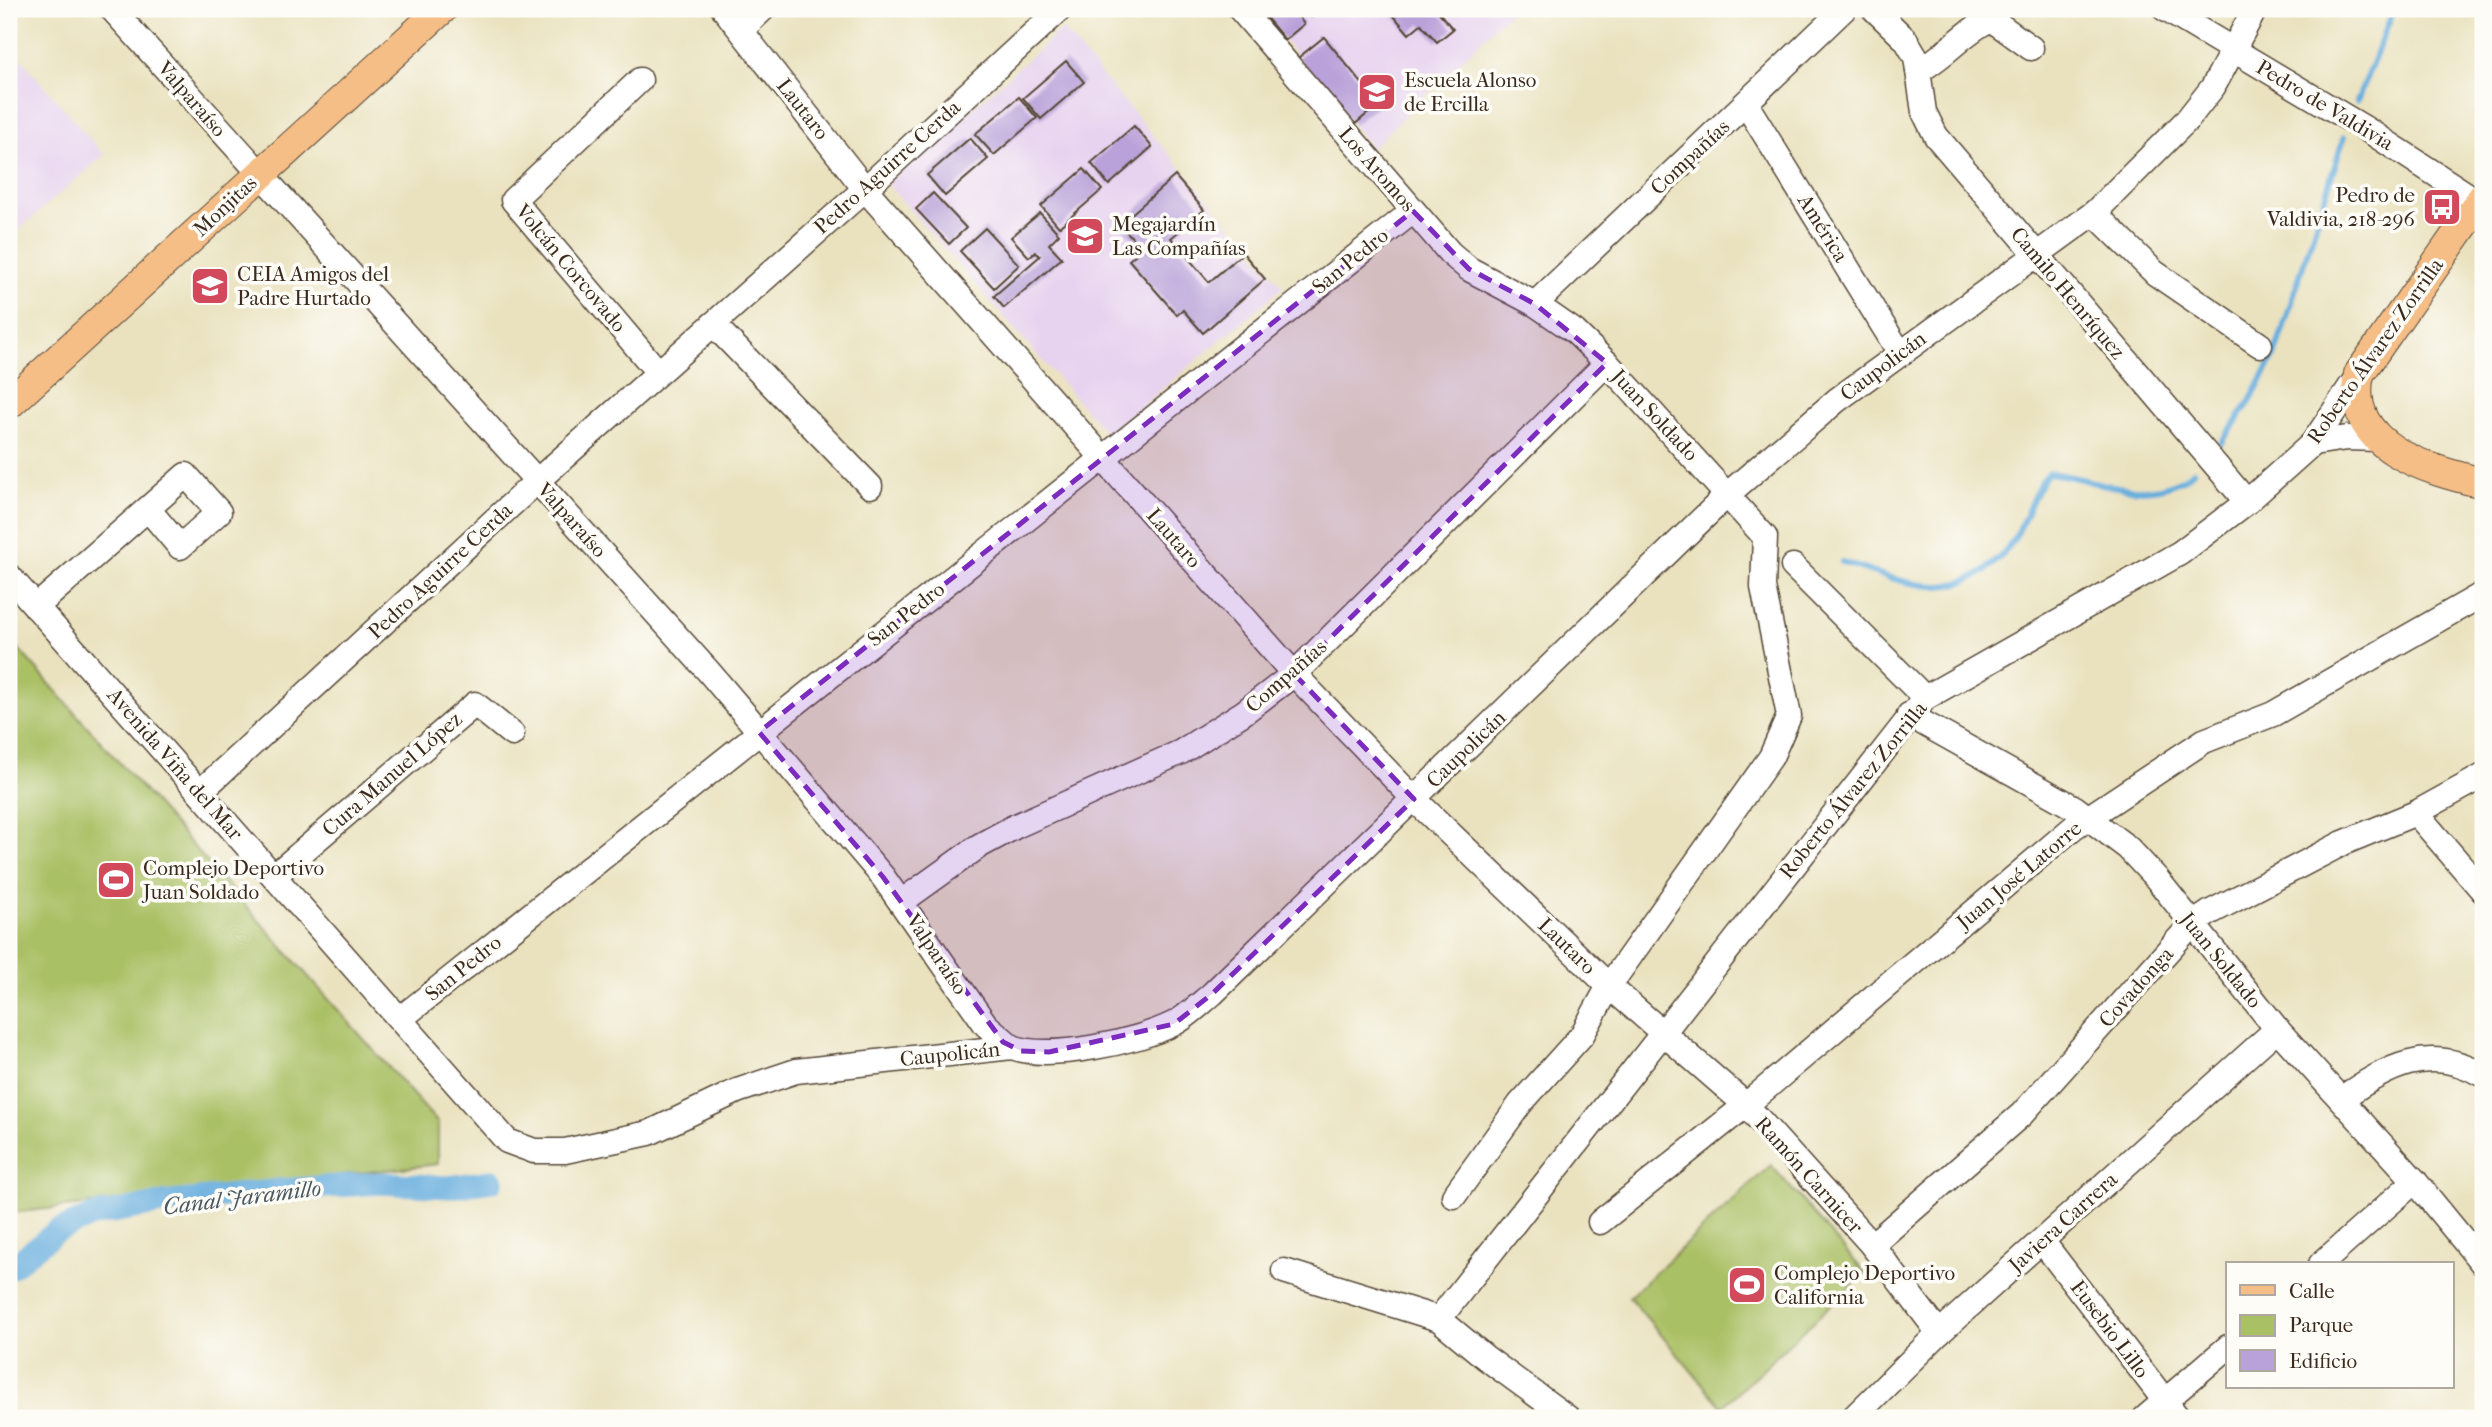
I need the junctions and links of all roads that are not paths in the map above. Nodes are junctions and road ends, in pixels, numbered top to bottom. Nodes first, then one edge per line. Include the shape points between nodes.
1 (112, 9) edge
2 (442, 9) edge
3 (724, 9) edge
4 (764, 9) edge
5 (1060, 9) edge
6 (1240, 9) edge
7 (1844, 9) edge
8 (1874, 9) edge
9 (2165, 9) edge
10 (2255, 9) edge
11 (741, 30) junction
12 (2031, 48) dead end
13 (2235, 50) junction
14 (1918, 71) junction
15 (639, 80) dead end
16 (1746, 104) junction
17 (259, 174) junction
18 (865, 189) junction
19 (2482, 201) edge
20 (1413, 211) junction
21 (2094, 213) junction
22 (2036, 256) junction
23 (1535, 304) junction
24 (713, 324) junction
25 (2260, 345) dead end
26 (1900, 353) junction
27 (1607, 363) junction
28 (659, 372) junction
29 (2359, 374) junction
30 (9, 404) edge
31 (2378, 439) junction
32 (2313, 443) junction
33 (1104, 457) junction
34 (537, 481) junction
35 (2483, 483) edge
36 (870, 486) dead end
37 (1728, 494) junction
38 (2247, 502) junction
39 (148, 509) dead end
40 (1793, 566) dead end
41 (9, 576) edge
42 (2483, 595) edge
43 (36, 607) junction
44 (1294, 674) junction
45 (1917, 706) junction
46 (759, 732) junction
47 (512, 734) dead end
48 (2483, 776) edge
49 (200, 792) junction
50 (1415, 799) junction
51 (2416, 813) junction
52 (2089, 817) junction
53 (274, 876) junction
54 (2483, 891) edge
55 (901, 902) junction
56 (2192, 926) junction
57 (1608, 986) junction
58 (400, 1019) junction
59 (2277, 1029) junction
60 (1661, 1032) junction
61 (1012, 1047) junction
62 (2483, 1075) edge
63 (2341, 1099) junction
64 (1746, 1105) junction
65 (507, 1141) joint
66 (2415, 1181) junction
67 (1454, 1196) dead end
68 (1600, 1222) dead end
69 (2042, 1241) junction
70 (1872, 1245) junction
71 (2323, 1262) edge
72 (2483, 1264) edge
73 (1284, 1270) dead end
74 (1440, 1319) junction
75 (1940, 1333) junction
76 (2226, 1349) edge
77 (2172, 1410) edge
78 (1568, 1418) edge
79 (1853, 1418) edge
80 (2145, 1418) edge

1 - 17 street, Valparaíso
2 - 17 main road, Monjitas
3 - 11 street, Lautaro
4 - 11 street
5 - 18 street, Pedro Aguirre Cerda
6 - 20 street, Los Aromos
7 - 16 street, Compañías
8 - 14 street, Camilo Henríquez via 1906,40
9 - 13 street, Pedro de Valdivia
10 - 13 street, Caupolicán
11 - 18 street, Lautaro
12 - 14 street via 1991,19
13 - 19 street, Pedro de Valdivia
13 - 21 street, Caupolicán via 2188,120
14 - 22 street, Camilo Henríquez via 1924,112 1936,136
15 - 28 street, Volcán Corcovado via 513,200
16 - 23 street, Compañías
16 - 26 street, América
17 - 30 main road, Monjitas
17 - 34 street, Valparaíso
18 - 24 street, Pedro Aguirre Cerda
18 - 33 street, Lautaro
19 - 29 main road, Roberto Álvarez Zorrilla
20 - 23 street, Los Aromos via 1469,269
20 - 33 street, San Pedro
21 - 22 street, Caupolicán
21 - 25 street via 2155,273
22 - 26 street, Caupolicán
22 - 38 street, Camilo Henríquez
23 - 27 street, Juan Soldado via 1574,331
24 - 28 street, Pedro Aguirre Cerda
24 - 36 street
26 - 37 street, Caupolicán via 1837,400
27 - 37 street, Juan Soldado
27 - 44 street, Compañías
28 - 34 street, Pedro Aguirre Cerda
29 - 31 main road via 2358,408
29 - 32 street, Roberto Álvarez Zorrilla
31 - 32 street
31 - 35 main road via 2422,464
32 - 38 street, Roberto Álvarez Zorrilla
33 - 44 street, Lautaro
33 - 46 street, San Pedro
34 - 46 street, Valparaíso
34 - 49 street, Pedro Aguirre Cerda
37 - 50 street, Caupolicán
37 - 57 street, Juan Soldado via 1765,537 1763,587 1789,716 1771,757
38 - 45 street, Roberto Álvarez Zorrilla via 2180,553
39 - 43 street
40 - 45 street, Juan Soldado
41 - 43 street, Avenida Viña del Mar
42 - 52 street, Juan José Latorre via 2273,714 2204,741
43 - 49 street, Avenida Viña del Mar
44 - 50 street, Lautaro
44 - 55 street, Compañías via 1181,752 1016,826 979,846
45 - 52 street, Juan Soldado
45 - 60 street, Roberto Álvarez Zorrilla
46 - 55 street, Valparaíso
46 - 58 street, San Pedro
47 - 53 street, Cura Manuel López via 475,704
48 - 51 street, Covadonga
49 - 53 street, Avenida Viña del Mar
50 - 57 street, Lautaro
50 - 61 street, Caupolicán via 1212,994 1174,1024 1117,1041 1049,1052
51 - 54 street
51 - 56 street, Covadonga via 2343,843
52 - 56 street, Juan Soldado via 2157,878
52 - 64 street, Juan José Latorre
53 - 58 street, Avenida Viña del Mar
55 - 61 street, Valparaíso via 986,1025
56 - 59 street, Juan Soldado
56 - 70 street, Covadonga via 2022,1114
57 - 60 street, Lautaro
57 - 67 street via 1582,1035 1520,1104
58 - 65 street, Avenida Viña del Mar
59 - 63 street, Juan Soldado
59 - 69 street, Javiera Carrera
60 - 64 street, Ramón Carnicer
60 - 74 street, Roberto Álvarez Zorrilla
61 - 65 street, Caupolicán via 796,1071 737,1091 649,1133 565,1151 534,1151
62 - 63 street via 2458,1063 2416,1059 2373,1077
63 - 66 street, Juan Soldado
64 - 68 street, Juan José Latorre
64 - 70 street, Ramón Carnicer
66 - 71 street
66 - 72 street, Juan Soldado
69 - 75 street, Javiera Carrera
69 - 77 street, Eusebio Lillo
70 - 75 street, Ramón Carnicer
73 - 74 street
74 - 78 street
75 - 79 street, Javiera Carrera
76 - 77 street
77 - 80 street

